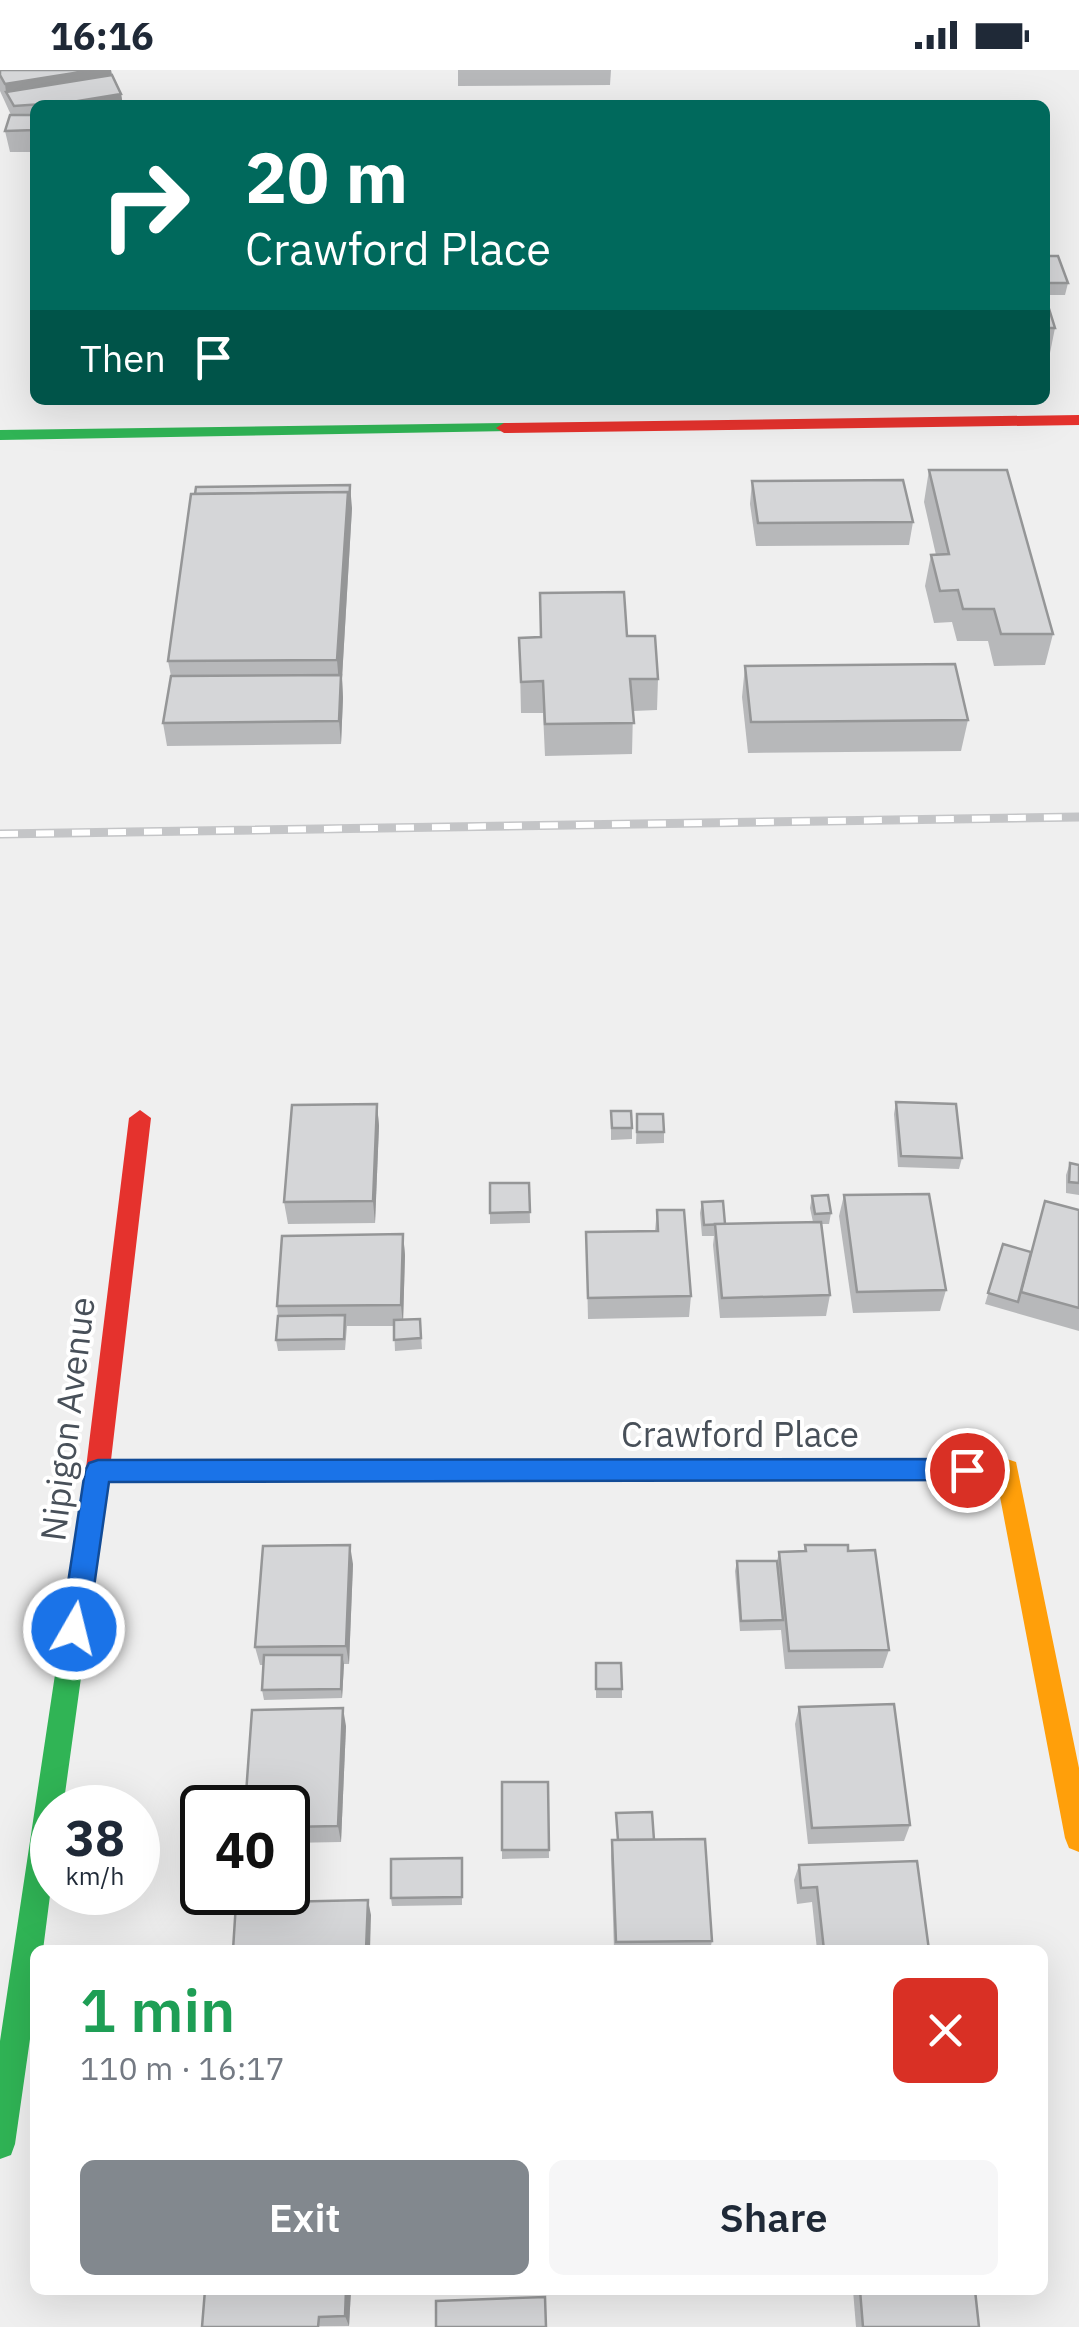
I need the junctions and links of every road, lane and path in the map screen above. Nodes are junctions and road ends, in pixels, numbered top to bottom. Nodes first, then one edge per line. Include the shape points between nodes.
1 (1079, 420) edge
2 (0, 435) edge
3 (140, 1118) dead end
4 (98, 1471) junction
5 (1079, 1838) edge
6 (0, 2144) edge

1 - 2 street
3 - 4 street, Nipigon Avenue
4 - 5 street, Crawford Place via 1007,1470
4 - 6 street, Nipigon Avenue

